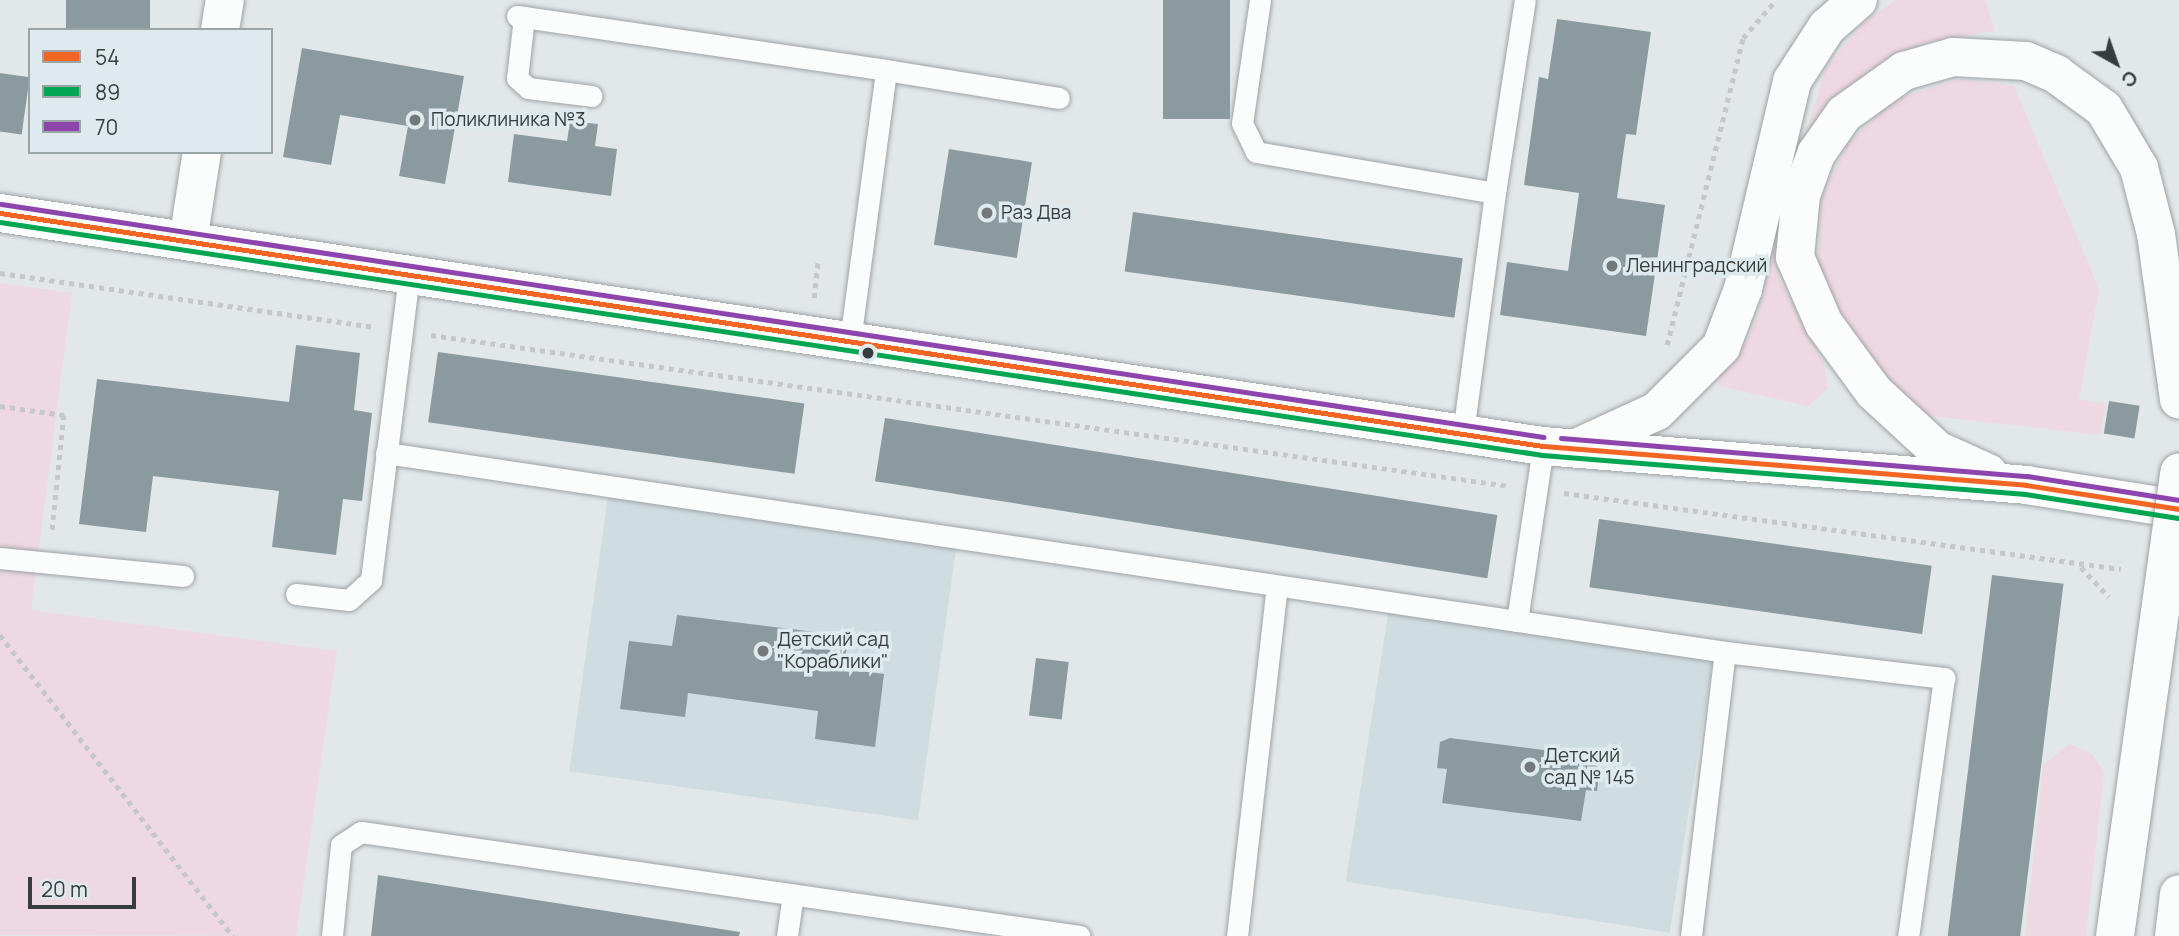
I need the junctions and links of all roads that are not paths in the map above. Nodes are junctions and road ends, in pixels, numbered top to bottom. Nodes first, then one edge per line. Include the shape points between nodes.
1 (225, 0) edge
2 (1260, 0) edge
3 (1525, 0) edge
4 (1858, 0) edge
5 (220, 28) edge
6 (886, 70) junction
7 (592, 96) dead end
8 (1059, 98) dead end
9 (202, 154) edge
10 (1495, 193) junction
11 (0, 213) edge
12 (188, 241) junction
13 (409, 275) junction
14 (850, 341) junction
15 (2179, 400) edge
16 (1463, 434) junction
17 (1551, 447) junction
18 (386, 453) junction
19 (2179, 472) edge
20 (2026, 485) junction
21 (2179, 509) edge
22 (0, 558) edge
23 (183, 576) dead end
24 (1277, 586) junction
25 (296, 594) dead end
26 (1517, 621) junction
27 (1725, 652) junction
28 (793, 894) junction
29 (2179, 894) edge
30 (332, 936) edge
31 (787, 936) edge
32 (1080, 936) edge
33 (1237, 936) edge
34 (1691, 936) edge
35 (1908, 936) edge
36 (2115, 936) edge
37 (2174, 936) edge

1 - 5 main road
2 - 10 lane via 1242,123 1256,152
3 - 10 lane
4 - 17 main road via 1827,27 1791,82 1732,326 1704,369 1637,423 1600,442
6 - 7 lane via 520,17 517,78 528,89
6 - 8 lane
6 - 14 lane
9 - 12 main road
10 - 16 lane
11 - 12 main road
12 - 13 main road
13 - 14 main road
13 - 18 lane
14 - 16 main road
15 - 20 main road via 2156,234 2138,168 2104,109 2056,74 2026,61 1977,55 1927,62 1884,83 1844,114 1822,144 1796,222 1796,257 1811,299 1874,392 1937,450
16 - 17 main road
17 - 20 main road
17 - 26 lane via 1536,489
18 - 24 lane
18 - 25 lane via 371,580 349,600
19 - 36 main road, bridge
20 - 21 main road
22 - 23 lane via 49,558
24 - 26 lane
24 - 33 lane
26 - 27 lane
27 - 34 lane
27 - 35 lane via 1944,678
28 - 30 lane via 353,832 341,845
28 - 31 lane
28 - 32 lane
29 - 37 main road

